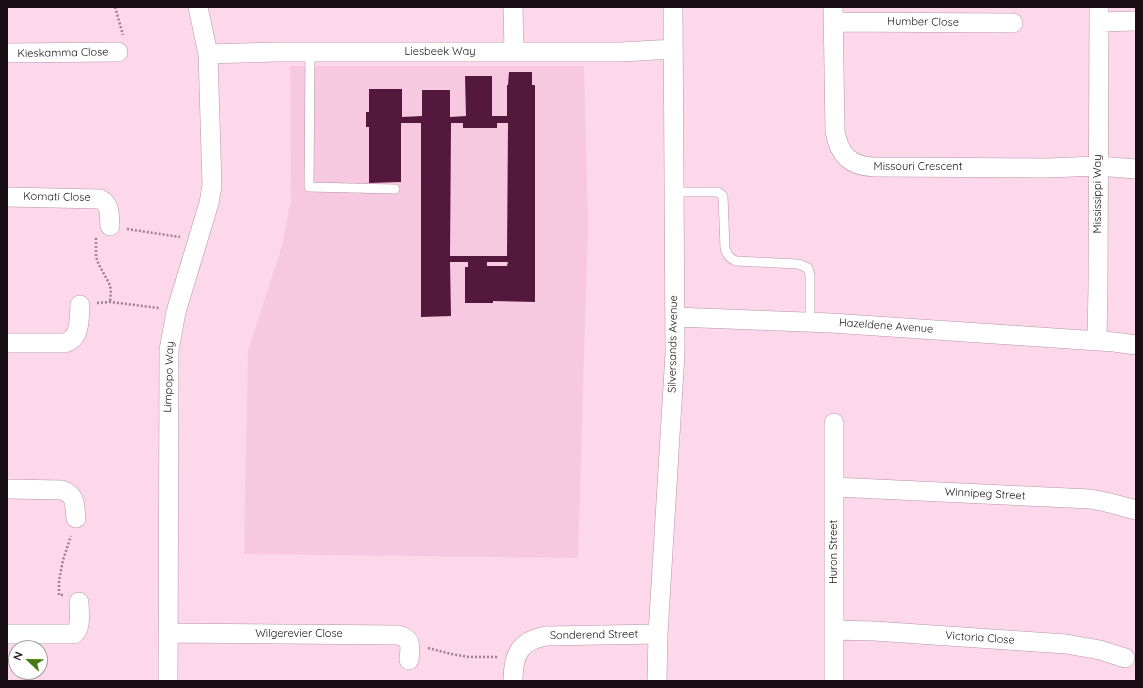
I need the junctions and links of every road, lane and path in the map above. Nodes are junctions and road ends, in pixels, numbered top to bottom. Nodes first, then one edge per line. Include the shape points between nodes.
1 (198, 7) edge
2 (513, 7) edge
3 (673, 7) edge
4 (833, 14) edge
5 (1099, 15) edge
6 (1136, 21) edge
7 (1012, 23) dead end
8 (673, 49) junction
9 (118, 52) dead end
10 (310, 52) junction
11 (514, 52) junction
12 (7, 53) edge
13 (208, 54) junction
14 (1098, 166) junction
15 (1136, 169) edge
16 (395, 189) dead end
17 (674, 192) junction
18 (7, 196) edge
19 (110, 226) junction
20 (198, 240) junction
21 (110, 302) junction
22 (80, 305) joint
23 (176, 312) junction
24 (675, 317) junction
25 (810, 322) junction
26 (1097, 341) junction
27 (7, 343) edge
28 (1136, 345) edge
29 (834, 423) dead end
30 (834, 486) junction
31 (7, 489) edge
32 (1136, 510) edge
33 (76, 518) joint
34 (79, 602) joint
35 (834, 630) junction
36 (168, 633) junction
37 (7, 634) edge
38 (658, 634) junction
39 (410, 652) joint
40 (1125, 658) dead end
41 (514, 660) junction
42 (168, 681) edge
43 (513, 681) edge
44 (657, 681) edge
45 (834, 681) edge

1 - 13 street, Limpopo Way
2 - 11 street
3 - 8 street, Silversands Avenue
4 - 7 street, Humber Close
4 - 14 street, Missouri Crescent via 835,131 841,149 851,161 865,167
5 - 6 street
5 - 14 street, Mississippi Way
8 - 11 street, Liesbeek Way via 621,52
8 - 17 street, Silversands Avenue
9 - 12 street, Kieskamma Close
10 - 11 street, Liesbeek Way
10 - 13 street, Liesbeek Way
10 - 16 lane via 309,187
13 - 20 street, Limpopo Way via 212,186
14 - 15 street, Missouri Crescent
14 - 26 street, Mississippi Way
17 - 24 street, Silversands Avenue
17 - 25 lane via 718,192 722,195 725,248 733,260 798,264 808,268
18 - 19 street, Komati Close via 100,199 108,205
19 - 20 path
19 - 21 path via 109,236 96,236 96,257 109,283
20 - 23 street, Limpopo Way
21 - 22 path
21 - 23 path
22 - 27 street via 77,333 71,341
23 - 36 street, Limpopo Way via 169,350
24 - 25 street, Hazeldene Avenue
24 - 38 street, Silversands Avenue
25 - 26 street, Hazeldene Avenue
26 - 28 street
29 - 30 street, Huron Street
30 - 32 street, Winnipeg Street via 1090,499
30 - 35 street, Huron Street
31 - 33 street via 62,490 72,496
33 - 34 path via 63,560 59,595 79,596
34 - 37 street via 79,623 74,634
35 - 40 street, Victoria Close via 1066,644 1100,650
35 - 45 street, Huron Street
36 - 39 street, Wilgerevier Close via 390,634 405,636 409,640
36 - 42 street, Limpopo Way
38 - 41 street, Sonderend Street via 537,637 527,642
38 - 44 street, Silversands Avenue
39 - 41 path via 430,648 469,657 501,657
41 - 43 street

